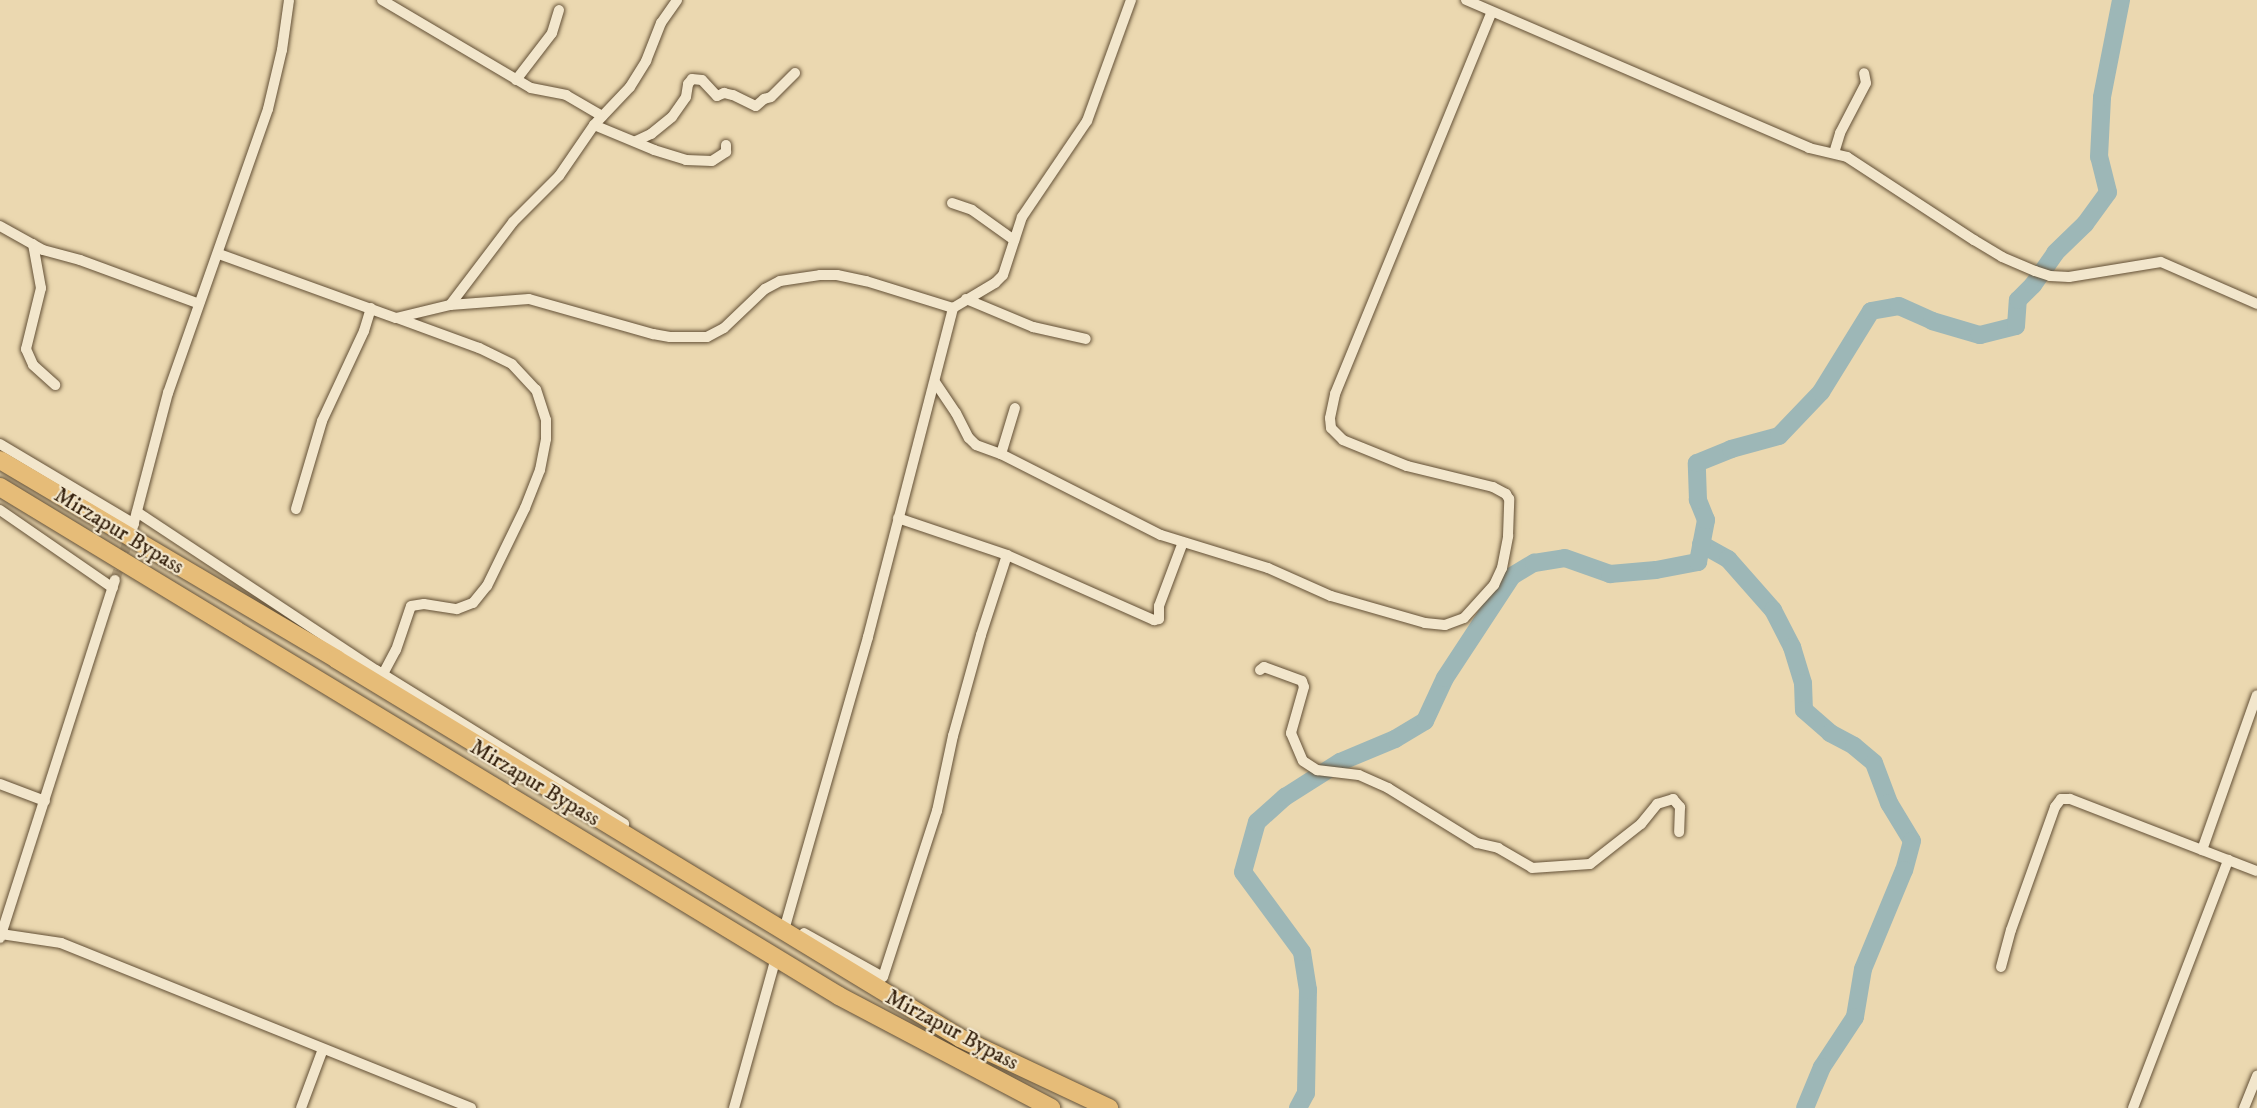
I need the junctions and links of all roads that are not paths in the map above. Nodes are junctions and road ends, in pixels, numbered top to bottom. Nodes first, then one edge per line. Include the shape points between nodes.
1 (289, 0) edge
2 (382, 0) edge
3 (676, 0) edge
4 (1131, 0) edge
5 (1466, 0) edge
6 (559, 10) dead end
7 (1492, 12) junction
8 (795, 73) dead end
9 (1864, 73) dead end
10 (516, 80) junction
11 (602, 116) junction
12 (594, 125) junction
13 (636, 141) junction
14 (726, 145) dead end
15 (1834, 153) junction
16 (952, 203) dead end
17 (0, 226) edge
18 (24, 239) junction
19 (1014, 240) junction
20 (219, 254) junction
21 (966, 299) junction
22 (197, 303) junction
23 (2257, 304) edge
24 (450, 305) junction
25 (371, 308) junction
26 (953, 308) junction
27 (396, 318) junction
28 (1086, 339) dead end
29 (935, 382) junction
30 (55, 385) dead end
31 (1015, 408) dead end
32 (0, 444) edge
33 (1001, 454) junction
34 (0, 460) edge
35 (0, 488) edge
36 (296, 509) dead end
37 (0, 510) edge
38 (137, 512) junction
39 (898, 518) junction
40 (1183, 542) junction
41 (1007, 555) junction
42 (1260, 670) dead end
43 (382, 674) junction
44 (2257, 695) edge
45 (2254, 713) edge
46 (0, 784) edge
47 (45, 801) junction
48 (1679, 832) dead end
49 (2202, 850) junction
50 (2228, 860) junction
51 (2257, 871) edge
52 (786, 923) junction
53 (1, 936) edge
54 (776, 958) junction
55 (2001, 966) dead end
56 (323, 1049) junction
57 (2257, 1075) edge
58 (301, 1108) edge
59 (471, 1108) edge
60 (734, 1108) edge
61 (1051, 1108) edge
62 (1109, 1108) edge
63 (2133, 1108) edge
64 (2244, 1108) edge

1 - 20 street via 268,109
2 - 10 street
3 - 11 street via 661,23 640,73
4 - 19 street via 1087,121 1022,217
5 - 7 street
6 - 10 street via 552,33
7 - 15 street via 1809,148
7 - 40 street via 1335,394 1330,418 1331,428 1342,440 1407,466 1493,487 1506,494 1508,536 1502,568 1494,585 1464,618 1437,626 1331,596 1268,568
8 - 13 street via 756,106 733,95 717,96 702,80 692,79 686,97 672,117
9 - 15 street via 1866,83 1839,133
10 - 11 street via 540,92 566,95
11 - 12 street
12 - 13 street
12 - 24 street via 570,163 513,222
13 - 14 street via 686,160 712,161 726,152
15 - 23 street via 1860,164 1993,251 2035,271 2050,276 2108,272 2161,262
16 - 19 street via 981,215
17 - 18 street
18 - 22 street
18 - 30 street via 41,288 26,349 33,365
19 - 21 street via 1003,275
20 - 22 street
20 - 25 street
21 - 26 street
21 - 28 street via 1025,324
22 - 38 street via 168,393
24 - 26 street via 529,299 670,338 707,337 724,328 749,302 780,281 837,275
24 - 27 street
25 - 27 street
25 - 36 street via 322,422
26 - 29 street
27 - 43 street via 512,364 537,390 545,414 546,439 540,470 488,586 473,603 458,609 411,606 396,650
29 - 33 street via 969,438
29 - 39 street
31 - 33 street
32 - 38 street via 133,527
33 - 40 street via 1161,535
34 - 62 highway via 960,1038
35 - 54 highway, Mirzapur Bypass
37 - 47 street via 114,584
38 - 43 street
39 - 41 street
39 - 52 street
40 - 41 street via 1157,620
41 - 52 street via 953,736 937,811 883,977
42 - 48 street via 1264,667 1302,681 1304,687 1291,733 1303,761 1317,770 1359,775 1388,788 1477,843 1498,848 1532,868 1590,864 1641,824 1657,804 1672,799 1680,807
43 - 52 street
44 - 45 street
45 - 49 street
46 - 47 street
47 - 53 street
49 - 50 street
49 - 55 street via 2070,799 2061,799
50 - 51 street
50 - 63 street
53 - 56 street via 61,943
54 - 60 street
54 - 61 highway, Mirzapur Bypass via 838,996
56 - 58 street
56 - 59 street
57 - 64 street

